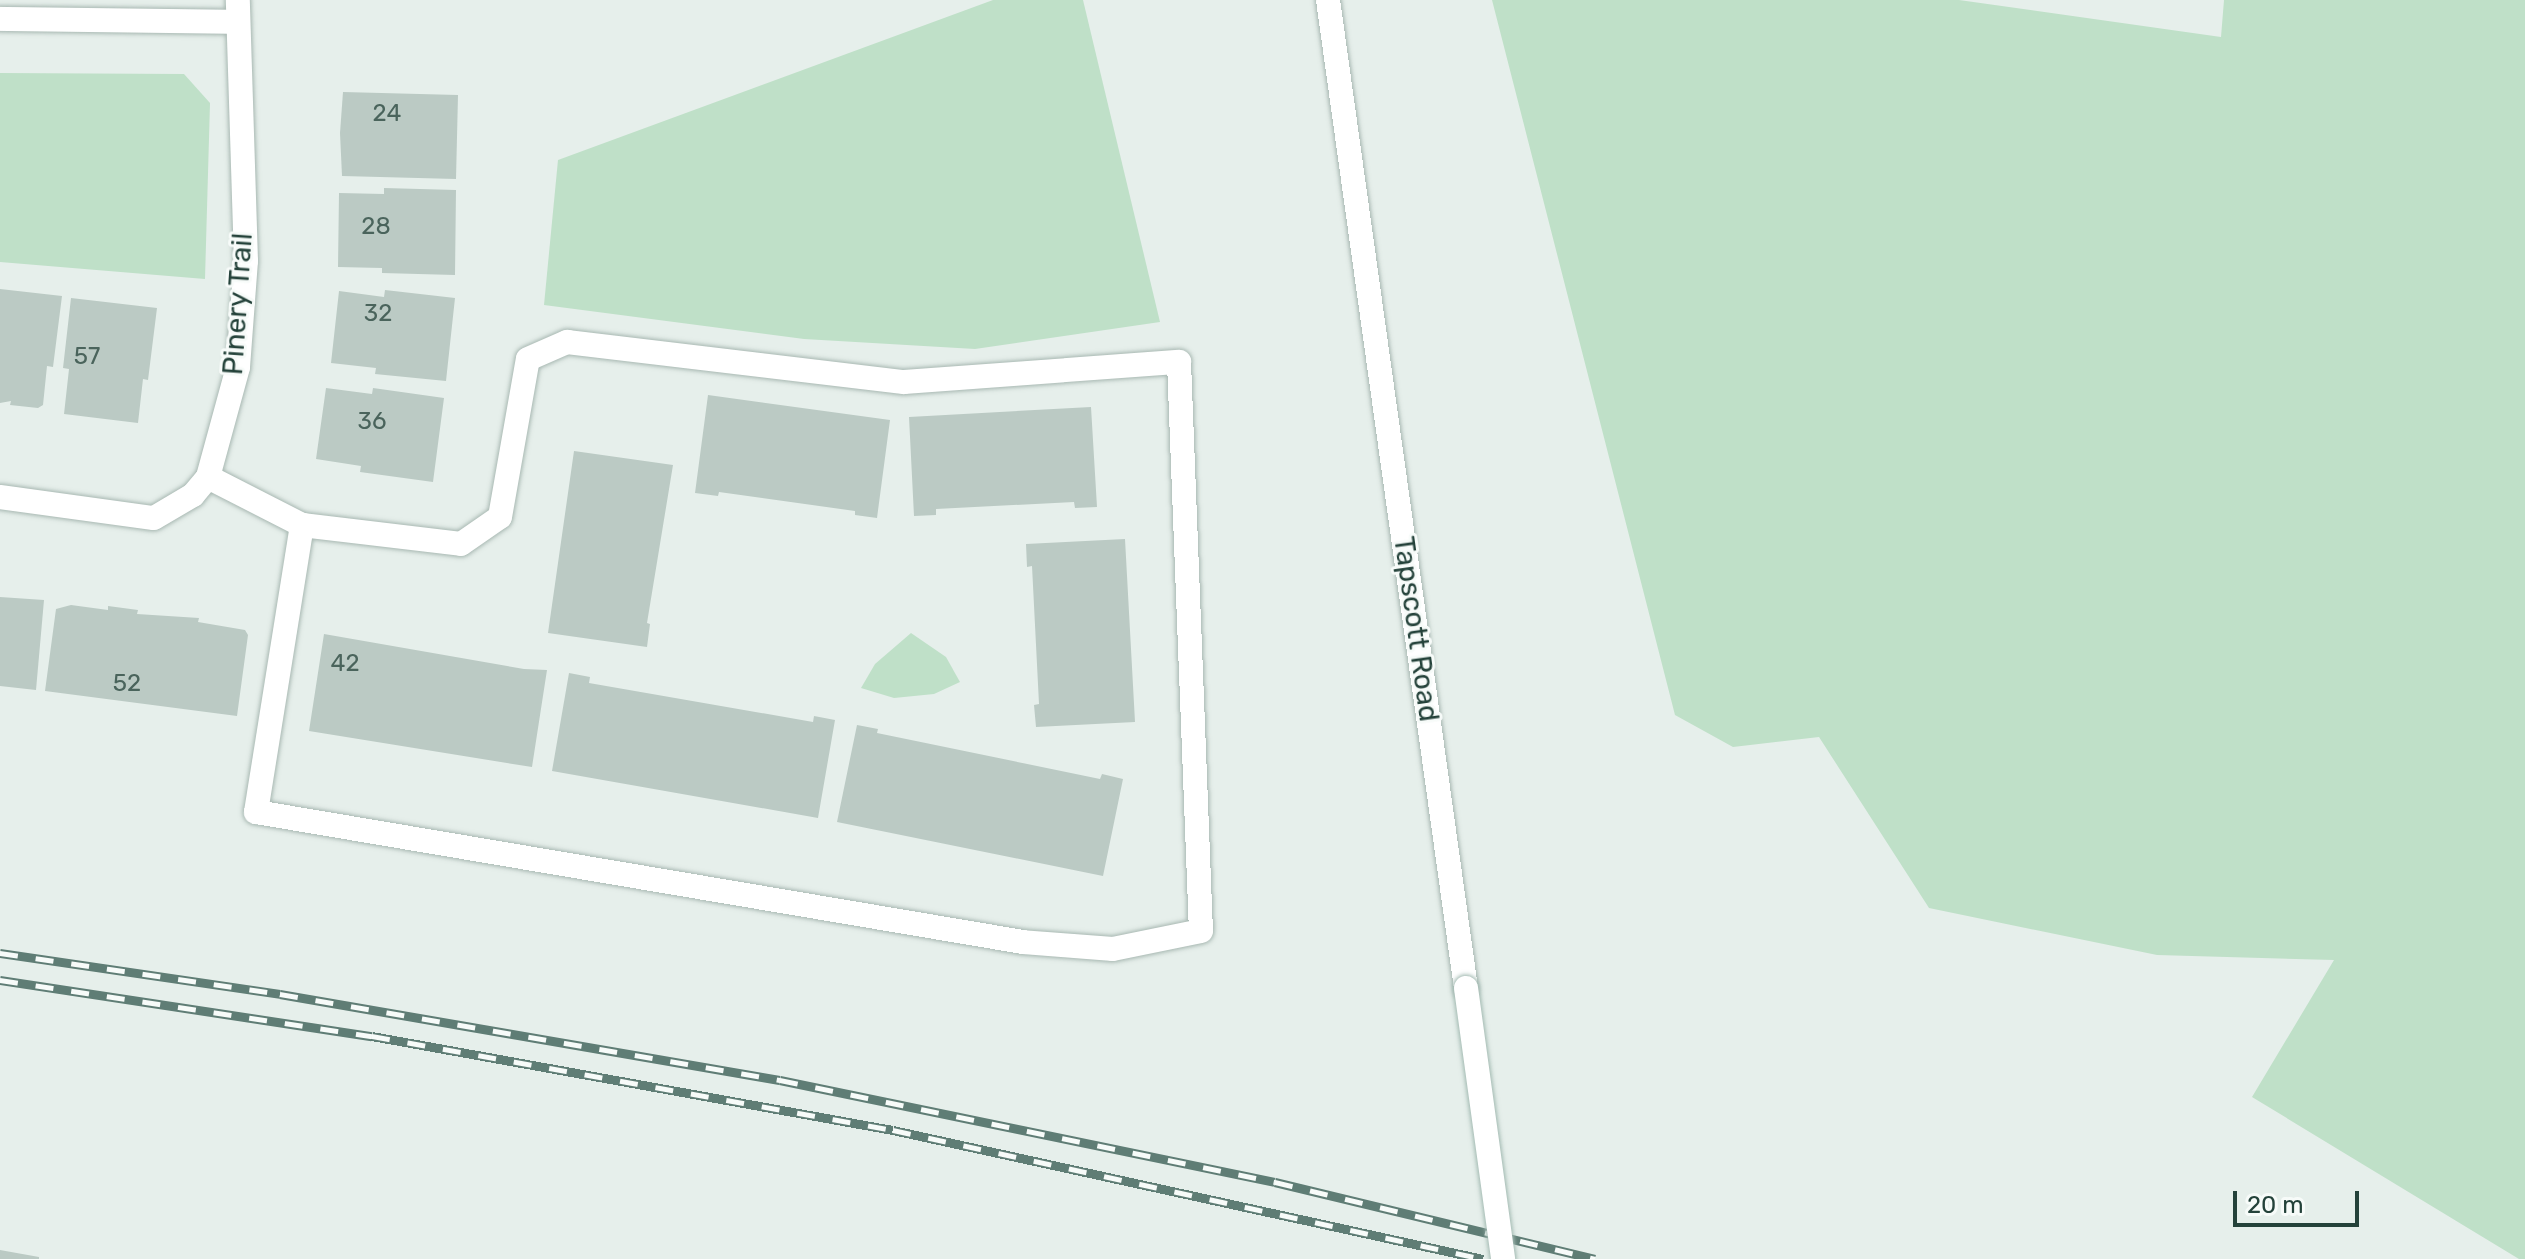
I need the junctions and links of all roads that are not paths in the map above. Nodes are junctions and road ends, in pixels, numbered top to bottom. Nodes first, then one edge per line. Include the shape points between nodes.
1 (1328, 0) edge
2 (238, 11) edge
3 (0, 19) edge
4 (208, 477) junction
5 (0, 497) edge
6 (302, 525) junction
7 (1503, 1259) edge

1 - 7 street, Tapscott Road, bridge
2 - 3 street
2 - 4 street, Pinery Trail via 246,261 238,367
4 - 5 street via 193,495 154,518
4 - 6 street
6 - 6 street via 461,544 500,517 528,359 567,342 904,382 1179,362 1201,931 1113,949 1023,942 256,812

